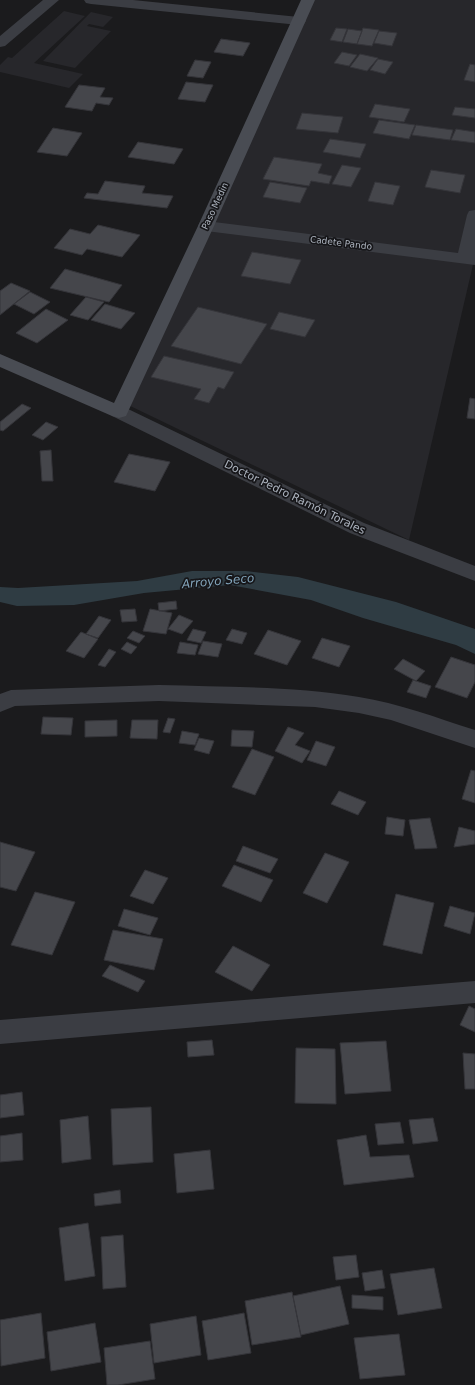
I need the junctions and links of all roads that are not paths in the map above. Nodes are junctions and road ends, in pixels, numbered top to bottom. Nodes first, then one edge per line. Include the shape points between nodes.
1 (52, 0) edge
2 (91, 0) edge
3 (308, 0) edge
4 (299, 21) junction
5 (0, 42) edge
6 (475, 215) edge
7 (206, 226) junction
8 (470, 260) edge
9 (0, 360) edge
10 (119, 412) junction
11 (475, 574) edge
12 (0, 704) edge
13 (475, 739) edge
14 (475, 992) edge
15 (0, 1032) edge

1 - 5 street
2 - 4 street
3 - 4 street, Paso Medin
4 - 7 street, Paso Medin
6 - 8 street
7 - 8 street, Cadete Pando
7 - 10 street, Paso Medin
9 - 10 street
10 - 11 street, Doctor Pedro Ramón Torales via 357,528
12 - 13 street via 11,698 159,693 315,699 392,712
14 - 15 street

